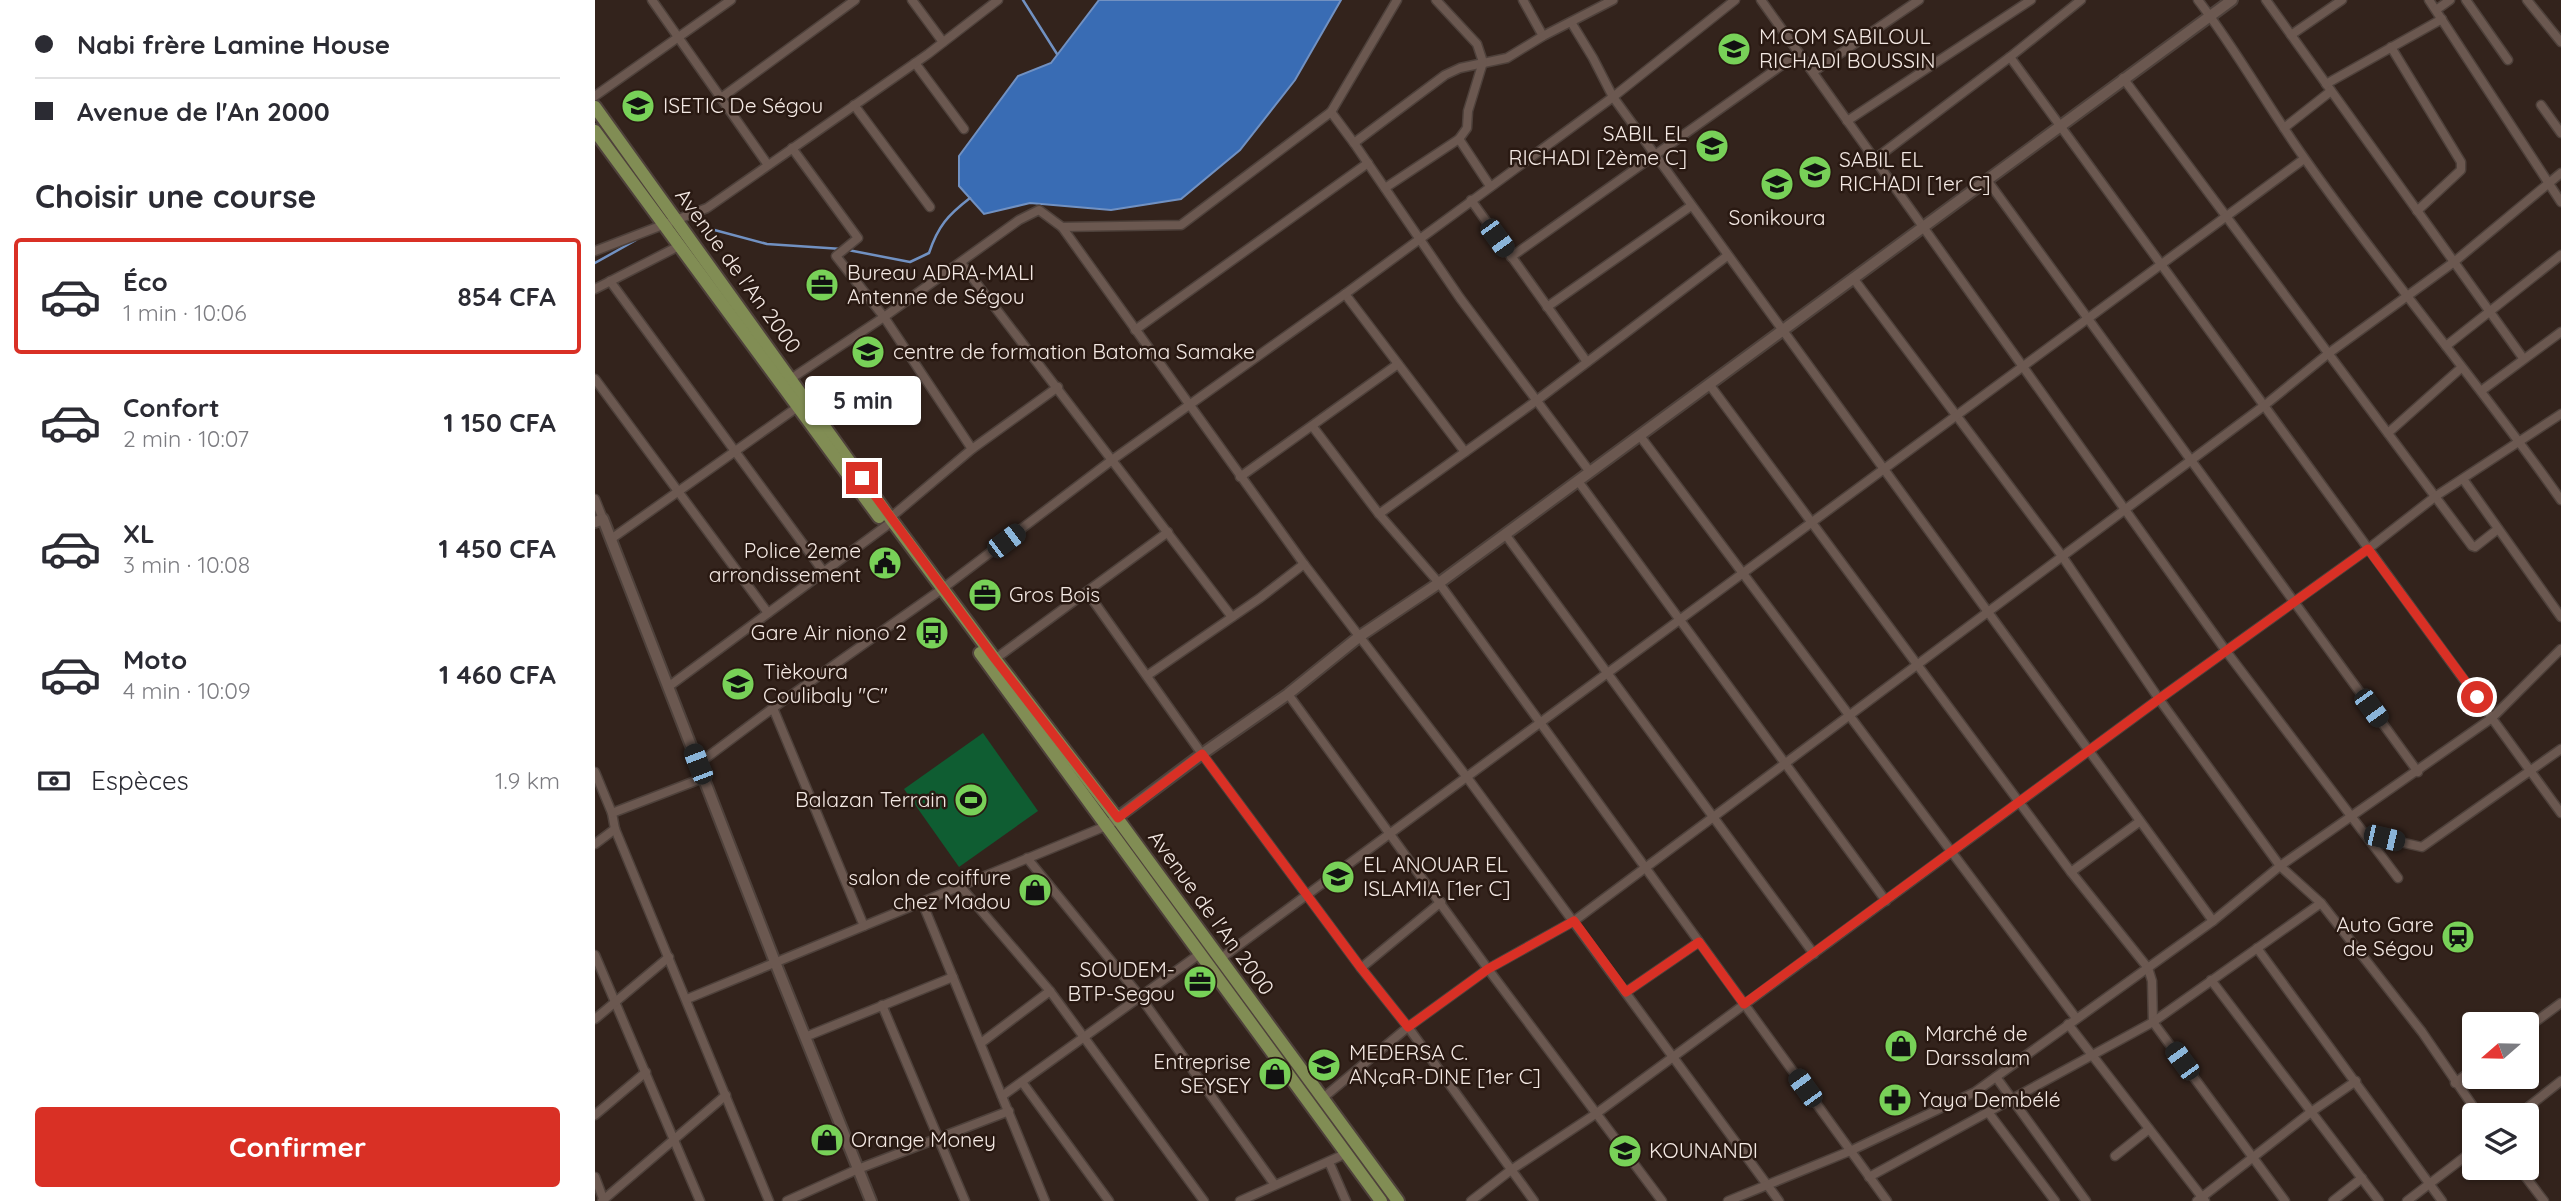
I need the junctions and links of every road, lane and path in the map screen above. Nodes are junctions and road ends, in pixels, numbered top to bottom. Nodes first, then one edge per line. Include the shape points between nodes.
1 (652, 0) edge
2 (731, 0) edge
3 (855, 0) edge
4 (912, 0) edge
5 (998, 0) edge
6 (1397, 0) edge
7 (1436, 0) edge
8 (1523, 0) edge
9 (1613, 0) edge
10 (1735, 0) edge
11 (1761, 0) edge
12 (1919, 0) edge
13 (2031, 0) edge
14 (2079, 0) edge
15 (2198, 0) edge
16 (2232, 0) edge
17 (2266, 0) edge
18 (2342, 0) edge
19 (2429, 0) edge
20 (2450, 0) edge
21 (2466, 0) edge
22 (2527, 0) edge
23 (1603, 3) edge
24 (2436, 10) junction
25 (2210, 16) junction
26 (2442, 19) junction
27 (1571, 22) junction
28 (2291, 35) junction
29 (1543, 36) junction
30 (679, 38) junction
31 (943, 42) junction
32 (2561, 42) edge
33 (2391, 47) junction
34 (1799, 53) junction
35 (2010, 57) junction
36 (2508, 60) dead end
37 (915, 62) junction
38 (1483, 62) junction
39 (1812, 72) junction
40 (2123, 78) junction
41 (2328, 87) junction
42 (595, 96) edge
43 (1612, 97) junction
44 (721, 98) junction
45 (854, 105) junction
46 (2540, 105) dead end
47 (595, 107) edge
48 (1331, 112) junction
49 (1847, 121) junction
50 (2059, 125) junction
51 (2284, 128) junction
52 (964, 129) dead end
53 (595, 131) edge
54 (2561, 134) edge
55 (1459, 139) junction
56 (1354, 143) junction
57 (792, 148) junction
58 (1653, 154) junction
59 (1875, 159) junction
60 (2304, 159) junction
61 (1368, 163) junction
62 (768, 165) junction
63 (2561, 173) edge
64 (1987, 180) junction
65 (2548, 183) junction
66 (1490, 186) junction
67 (1385, 188) junction
68 (1471, 200) junction
69 (2561, 202) edge
70 (1691, 206) junction
71 (930, 207) dead end
72 (2417, 211) junction
73 (2226, 216) junction
74 (677, 219) junction
75 (662, 224) junction
76 (1062, 226) junction
77 (1923, 227) junction
78 (1419, 239) junction
79 (679, 246) junction
80 (595, 251) edge
81 (2561, 255) edge
82 (1727, 256) junction
83 (1511, 257) junction
84 (2454, 262) junction
85 (961, 263) junction
86 (2162, 266) junction
87 (1853, 278) junction
88 (610, 281) junction
89 (595, 289) edge
90 (1345, 294) junction
91 (2409, 295) junction
92 (1547, 307) junction
93 (2489, 309) junction
94 (884, 317) junction
95 (2088, 319) junction
96 (1135, 330) junction
97 (1781, 331) junction
98 (2561, 331) edge
99 (2446, 346) junction
100 (2329, 354) junction
101 (2523, 358) junction
102 (1587, 362) junction
103 (1398, 364) junction
104 (2023, 367) junction
105 (2461, 368) junction
106 (595, 379) edge
107 (792, 379) junction
108 (1709, 384) junction
109 (1058, 387) junction
110 (2481, 391) junction
111 (1536, 401) junction
112 (1188, 405) junction
113 (2265, 405) junction
114 (799, 406) junction
115 (2561, 414) edge
116 (1956, 416) junction
117 (1313, 427) junction
118 (2388, 433) junction
119 (1640, 436) junction
120 (2520, 442) junction
121 (972, 449) junction
122 (736, 450) junction
123 (1465, 452) junction
124 (2191, 459) junction
125 (1112, 460) junction
126 (1883, 470) junction
127 (1590, 472) junction
128 (1240, 477) junction
129 (2463, 479) junction
130 (1578, 481) junction
131 (677, 492) junction
132 (2436, 496) junction
133 (595, 499) edge
134 (2561, 500) edge
135 (2125, 509) junction
136 (1379, 514) junction
137 (599, 520) edge
138 (888, 522) junction
139 (1811, 523) junction
140 (2498, 529) junction
141 (1168, 533) junction
142 (1505, 534) junction
143 (611, 540) junction
144 (2368, 549) junction
145 (2061, 556) junction
146 (1304, 564) junction
147 (824, 570) junction
148 (1743, 573) junction
149 (1439, 583) junction
150 (939, 591) junction
151 (1087, 592) junction
152 (2294, 601) junction
153 (1988, 611) junction
154 (768, 613) junction
155 (1232, 617) junction
156 (2561, 617) edge
157 (1679, 620) junction
158 (1360, 636) junction
159 (2561, 649) edge
160 (2226, 651) junction
161 (995, 659) junction
162 (1917, 664) junction
163 (1607, 674) junction
164 (1148, 675) junction
165 (668, 687) junction
166 (1288, 694) junction
167 (2159, 699) junction
168 (773, 708) junction
169 (1849, 715) junction
170 (2492, 718) junction
171 (1539, 722) junction
172 (2561, 749) edge
173 (2088, 751) junction
174 (1202, 754) junction
175 (1785, 763) junction
176 (698, 764) junction
177 (2531, 771) junction
178 (595, 772) edge
179 (2418, 772) junction
180 (1466, 776) junction
181 (703, 778) junction
182 (2020, 803) junction
183 (612, 813) junction
184 (2561, 813) edge
185 (2351, 816) junction
186 (1713, 817) junction
187 (1118, 818) junction
188 (2139, 821) junction
189 (1106, 826) junction
190 (615, 829) junction
191 (1391, 833) junction
192 (2365, 834) junction
193 (595, 845) edge
194 (1952, 852) junction
195 (1027, 858) junction
196 (2280, 866) junction
197 (1646, 868) junction
198 (2071, 872) junction
199 (2398, 878) dead end
200 (961, 887) junction
201 (1307, 895) junction
202 (1886, 901) junction
203 (922, 902) junction
204 (1441, 902) junction
205 (2321, 903) junction
206 (1574, 921) junction
207 (2213, 921) junction
208 (864, 926) junction
209 (1699, 942) junction
210 (2257, 948) junction
211 (1201, 953) junction
212 (1814, 954) junction
213 (595, 955) edge
214 (669, 957) junction
215 (1220, 959) junction
216 (775, 962) junction
217 (1361, 968) junction
218 (2148, 968) junction
219 (1488, 969) junction
220 (953, 977) junction
221 (2211, 980) junction
222 (1050, 991) junction
223 (1626, 992) junction
224 (1139, 995) junction
225 (687, 999) junction
226 (616, 1002) junction
227 (2561, 1003) edge
228 (1744, 1004) junction
229 (881, 1005) junction
230 (595, 1019) edge
231 (2539, 1019) edge
232 (2072, 1021) junction
233 (2153, 1022) junction
234 (1408, 1027) junction
235 (1083, 1036) junction
236 (805, 1037) junction
237 (981, 1043) junction
238 (2092, 1055) junction
239 (1672, 1056) junction
240 (646, 1072) junction
241 (1996, 1077) junction
242 (2462, 1078) edge
243 (2561, 1080) edge
244 (2356, 1081) junction
245 (1021, 1082) junction
246 (2455, 1083) junction
247 (726, 1095) junction
248 (1002, 1096) junction
249 (1323, 1098) junction
250 (2012, 1099) junction
251 (2470, 1103) edge
252 (2533, 1103) edge
253 (1009, 1111) junction
254 (1988, 1112) junction
255 (2311, 1112) junction
256 (1597, 1113) junction
257 (595, 1115) edge
258 (2149, 1129) junction
259 (937, 1139) junction
260 (675, 1140) junction
261 (1850, 1151) junction
262 (1345, 1154) junction
263 (2115, 1156) dead end
264 (2253, 1158) junction
265 (2462, 1159) edge
266 (1329, 1162) junction
267 (858, 1169) junction
268 (1510, 1170) junction
269 (595, 1177) edge
270 (1869, 1177) junction
271 (2362, 1178) junction
272 (2528, 1180) edge
273 (2430, 1183) junction
274 (1766, 1184) junction
275 (1275, 1185) junction
276 (1263, 1191) junction
277 (603, 1200) edge
278 (2201, 1200) edge
279 (700, 1201) edge
280 (769, 1201) edge
281 (787, 1201) edge
282 (871, 1201) edge
283 (965, 1201) edge
284 (1045, 1201) edge
285 (1109, 1201) edge
286 (1204, 1201) edge
287 (1240, 1201) edge
288 (1267, 1201) edge
289 (1346, 1201) edge
290 (1381, 1201) edge
291 (1398, 1201) edge
292 (1471, 1201) edge
293 (1534, 1201) edge
294 (1662, 1201) edge
295 (1728, 1201) edge
296 (1779, 1201) edge
297 (1887, 1201) edge
298 (2055, 1201) edge
299 (2087, 1201) edge
300 (2285, 1201) edge
301 (2333, 1201) edge
302 (2379, 1201) edge
303 (2407, 1201) edge
304 (2442, 1201) edge
305 (2544, 1201) edge

1 - 30 street
2 - 30 street
3 - 44 street
4 - 31 street
5 - 31 street
6 - 48 street
7 - 38 street via 1477,44
8 - 29 street
9 - 23 street
10 - 43 street
11 - 34 street
12 - 39 street
13 - 49 street
14 - 35 street
15 - 25 street
16 - 25 street
17 - 28 street
18 - 28 street
19 - 24 street
20 - 24 street
21 - 36 street
22 - 32 street
23 - 27 street
24 - 26 street
25 - 40 street
25 - 51 street
26 - 33 street
26 - 65 street
27 - 29 street
27 - 43 street
28 - 41 street
29 - 38 street via 1507,58
30 - 42 street
30 - 44 street
31 - 37 street
33 - 41 street
33 - 72 street via 2461,162 2461,170
34 - 39 street
34 - 58 street
35 - 50 street
35 - 59 street
37 - 45 street
37 - 52 street
38 - 55 street via 1467,128
38 - 56 street via 1445,75
39 - 49 street
40 - 50 street
40 - 73 street
41 - 51 street
41 - 72 street
43 - 58 street
43 - 66 street
44 - 62 street
45 - 57 street
45 - 71 street
46 - 54 street
47 - 74 main road, Avenue de l'An 2000
48 - 56 street
48 - 76 street via 1181,225
49 - 59 street
50 - 64 street
50 - 86 street
51 - 60 street
53 - 75 main road, Avenue de l'An 2000
55 - 66 street
55 - 67 street
56 - 61 street
57 - 62 street
57 - 94 street via 858,238 836,256
58 - 70 street
58 - 83 street
59 - 77 street
60 - 73 street
60 - 91 street
61 - 67 street
61 - 96 street
62 - 74 street via 707,208
63 - 65 street
64 - 77 street
64 - 95 street
65 - 69 street
65 - 84 street
66 - 68 street
67 - 78 street
68 - 78 street
68 - 83 street
70 - 82 street
70 - 92 street
72 - 84 street
73 - 86 street
73 - 100 street
74 - 75 street
74 - 107 main road, Avenue de l'An 2000
75 - 79 main road, Avenue de l'An 2000
75 - 80 street
76 - 85 street via 1039,210
76 - 96 street
77 - 87 street
77 - 104 street
78 - 90 street
78 - 111 street
79 - 88 street
79 - 114 main road, Avenue de l'An 2000
81 - 93 street
82 - 97 street
82 - 102 street
83 - 92 street
84 - 91 street
84 - 93 street
85 - 94 street
85 - 109 street
86 - 95 street
86 - 113 street
87 - 97 street
87 - 116 street
88 - 89 street
88 - 122 street
90 - 103 street
90 - 112 street
91 - 99 street
91 - 100 street
92 - 102 street
93 - 99 street
93 - 101 street
94 - 107 street
94 - 121 street
95 - 104 street
95 - 124 street
96 - 112 street
97 - 108 street
97 - 126 street
98 - 101 street
99 - 105 street
100 - 113 street
100 - 118 street
101 - 110 street
102 - 111 street
103 - 117 street
103 - 123 street
104 - 116 street
104 - 135 street
105 - 110 street
105 - 118 street
106 - 131 street
107 - 138 main road, Avenue de l'An 2000
108 - 119 street
108 - 139 street
109 - 121 street
109 - 125 street
110 - 120 street
111 - 123 street
111 - 127 street
112 - 125 street
112 - 128 street
113 - 124 street
113 - 144 street
114 - 122 street
114 - 138 main road, Avenue de l'An 2000
115 - 120 street
116 - 126 street
116 - 145 street
117 - 128 street
117 - 136 street
118 - 132 street
119 - 127 street
119 - 148 street
120 - 129 street
120 - 134 street
121 - 138 street
122 - 131 street
122 - 147 street
123 - 136 street
124 - 135 street
124 - 152 street
125 - 141 street
125 - 150 street
126 - 139 street
126 - 153 street
127 - 130 street
128 - 146 street
129 - 132 street
129 - 140 street
130 - 142 street
130 - 157 street
131 - 143 street
131 - 154 street
132 - 140 street via 2472,546
132 - 144 street
133 - 137 street
135 - 145 street
135 - 160 street
136 - 149 street
137 - 143 street
138 - 147 street
138 - 150 main road, Avenue de l'An 2000
139 - 148 street
139 - 162 street
140 - 156 street
141 - 151 street
141 - 155 street
142 - 149 street
142 - 163 street
143 - 165 street
144 - 152 street
144 - 170 street
145 - 153 street
145 - 167 street
146 - 155 street
146 - 158 street
147 - 154 street
148 - 157 street
148 - 169 street
149 - 158 street
149 - 171 street
150 - 161 main road, Avenue de l'An 2000
150 - 168 street
150 - 189 main road, Avenue de l'An 2000
151 - 161 street
151 - 164 street
152 - 160 street
152 - 179 street
153 - 162 street
153 - 173 street
154 - 165 street
155 - 164 street
157 - 163 street
157 - 175 street
158 - 166 street
158 - 180 street
159 - 170 street
160 - 167 street
160 - 185 street
161 - 187 main road, Avenue de l'An 2000
162 - 169 street
162 - 182 street
163 - 171 street
163 - 186 street
164 - 174 street
165 - 176 street
166 - 174 street
166 - 191 street
167 - 173 street
167 - 196 street
168 - 176 street
168 - 208 street
169 - 175 street
169 - 194 street
170 - 177 street
170 - 179 street
171 - 180 street
171 - 197 street
172 - 177 street
173 - 182 street
173 - 188 street
174 - 187 street
174 - 201 street
175 - 186 street
175 - 202 street
176 - 181 street
177 - 184 street
177 - 192 street via 2422,847
178 - 183 street
179 - 185 street
180 - 191 street
180 - 206 street
181 - 183 street
181 - 216 street
182 - 194 street
182 - 198 street
183 - 190 street
185 - 192 street
185 - 196 street
186 - 197 street
186 - 212 street
187 - 189 street
187 - 215 main road, Avenue de l'An 2000
188 - 198 street
188 - 207 street
189 - 195 street
189 - 211 main road, Avenue de l'An 2000
190 - 193 street
190 - 214 street
191 - 201 street
191 - 204 street
192 - 199 street
194 - 202 street
194 - 232 street
195 - 200 street
195 - 224 street
196 - 205 street
196 - 207 street
197 - 206 street
197 - 209 street
198 - 218 street
200 - 203 street
200 - 222 street
201 - 215 street
201 - 217 street
202 - 212 street
203 - 208 street
203 - 220 street
204 - 217 street
204 - 219 street
205 - 210 street
205 - 246 street via 2422,1032
206 - 219 street
206 - 223 street
207 - 218 street
208 - 216 street
209 - 223 street
209 - 228 street
210 - 221 street
210 - 244 street
211 - 224 street
211 - 262 main road, Avenue de l'An 2000
212 - 228 street
213 - 226 street
214 - 225 street
214 - 226 street
215 - 249 main road, Avenue de l'An 2000
216 - 225 street
216 - 236 street
217 - 234 street
218 - 232 street
218 - 233 street
219 - 234 street
219 - 256 street
220 - 229 street
220 - 237 street
221 - 233 street
221 - 255 street
222 - 235 street
222 - 237 street
223 - 239 street
224 - 235 street
224 - 275 street
225 - 247 street
226 - 230 street
226 - 240 street
227 - 231 street
228 - 239 street
228 - 261 street
229 - 236 street
229 - 259 street
232 - 238 street
232 - 241 street
233 - 238 street
233 - 264 street
234 - 249 street
234 - 268 street
235 - 245 street
235 - 286 street
236 - 267 street
237 - 248 street
238 - 250 street
238 - 258 street
239 - 256 street
239 - 274 street
240 - 257 street
240 - 260 street
241 - 250 street
241 - 261 street via 1975,1092
242 - 246 street
243 - 252 street
244 - 255 street
244 - 273 street
245 - 248 street
245 - 285 street
246 - 251 street
247 - 260 street
247 - 280 street
248 - 253 street
249 - 291 main road, Avenue de l'An 2000
250 - 254 street
250 - 299 street
253 - 259 street
253 - 284 street
254 - 270 street
254 - 298 street
255 - 264 street
255 - 271 street
256 - 268 street
256 - 294 street
258 - 263 street
258 - 278 street
259 - 267 street
259 - 283 street
260 - 277 street
260 - 279 street
261 - 270 street
261 - 274 street
262 - 266 street
262 - 290 main road, Avenue de l'An 2000
264 - 278 street
264 - 300 street
265 - 273 street
266 - 275 street
266 - 289 street
267 - 281 street
267 - 282 street
268 - 292 street
268 - 293 street
269 - 277 street
270 - 297 street
271 - 301 street
271 - 302 street
272 - 305 street
273 - 303 street
273 - 304 street
274 - 295 street
274 - 296 street
275 - 276 street
276 - 287 street
276 - 288 street

